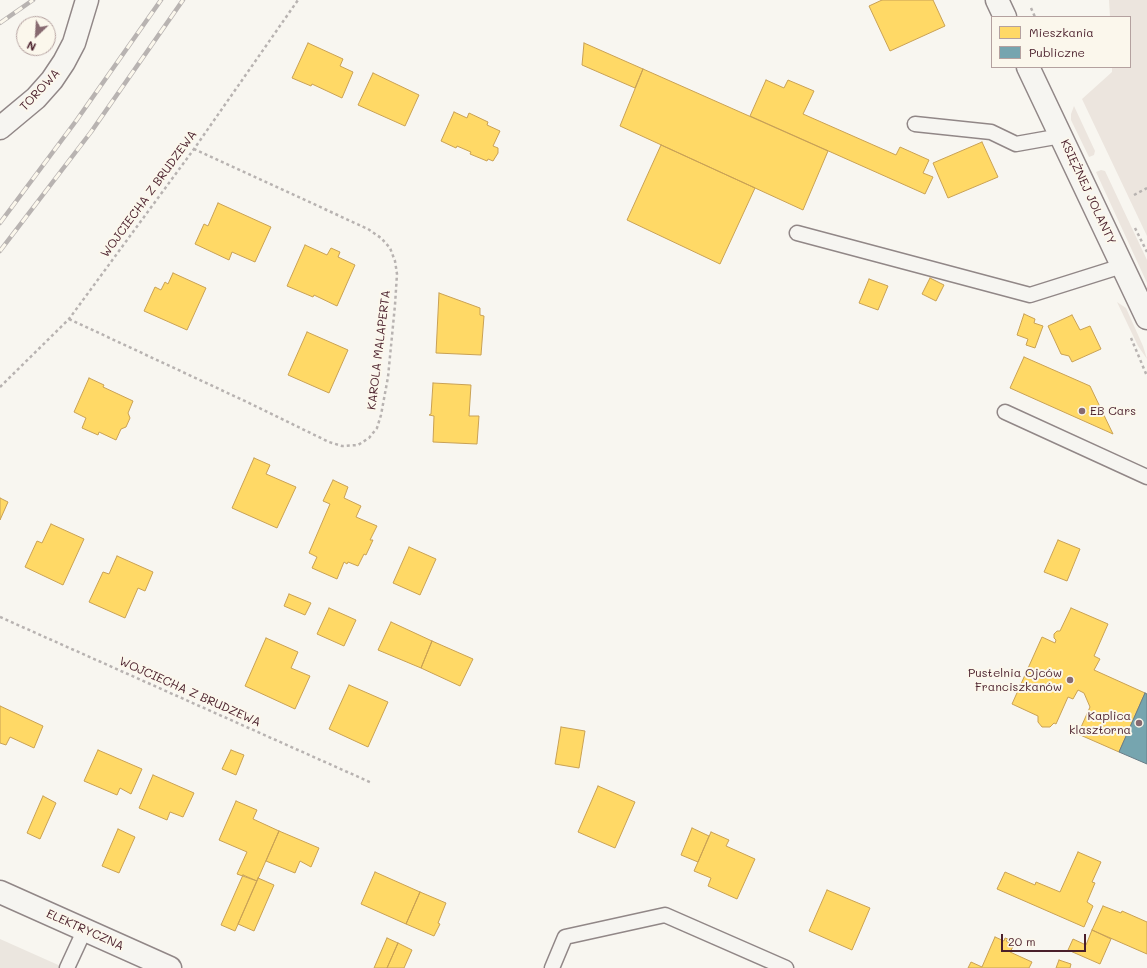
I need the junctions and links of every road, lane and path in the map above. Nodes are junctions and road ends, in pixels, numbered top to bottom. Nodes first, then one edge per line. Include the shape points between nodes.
1 (87, 0) edge
2 (298, 0) edge
3 (997, 0) edge
4 (1005, 16) edge
5 (1028, 68) edge
6 (915, 124) dead end
7 (0, 128) edge
8 (1061, 136) junction
9 (194, 149) junction
10 (1147, 188) edge
11 (1134, 195) dead end
12 (797, 233) dead end
13 (1122, 266) junction
14 (1147, 318) edge
15 (69, 319) junction
16 (0, 387) edge
17 (1005, 412) dead end
18 (1147, 477) edge
19 (0, 617) edge
20 (372, 783) dead end
21 (0, 892) edge
22 (85, 929) junction
23 (67, 968) edge
24 (170, 968) edge
25 (552, 968) edge
26 (786, 968) edge

1 - 7 street, TOROWA via 74,43 52,80 36,98
2 - 9 path, WOJCIECHA Z BRUDZEWA
3 - 4 street
5 - 8 street, KSIĘŻNEJ JOLANTY
6 - 8 lane via 991,132 1016,144
8 - 13 street, KSIĘŻNEJ JOLANTY
9 - 15 path, WOJCIECHA Z BRUDZEWA
9 - 15 path, KAROLA MALAPERTA via 368,229 390,248 397,274 395,306 388,377 377,428 369,438 358,445 342,446 329,442
10 - 11 path
12 - 13 lane via 1030,295
13 - 14 street, KSIĘŻNEJ JOLANTY
15 - 16 path, WOJCIECHA Z BRUDZEWA
17 - 18 lane
19 - 20 path, WOJCIECHA Z BRUDZEWA
21 - 22 street, ELEKTRYCZNA
22 - 23 lane
22 - 24 street, ELEKTRYCZNA
25 - 26 lane via 566,937 665,915

